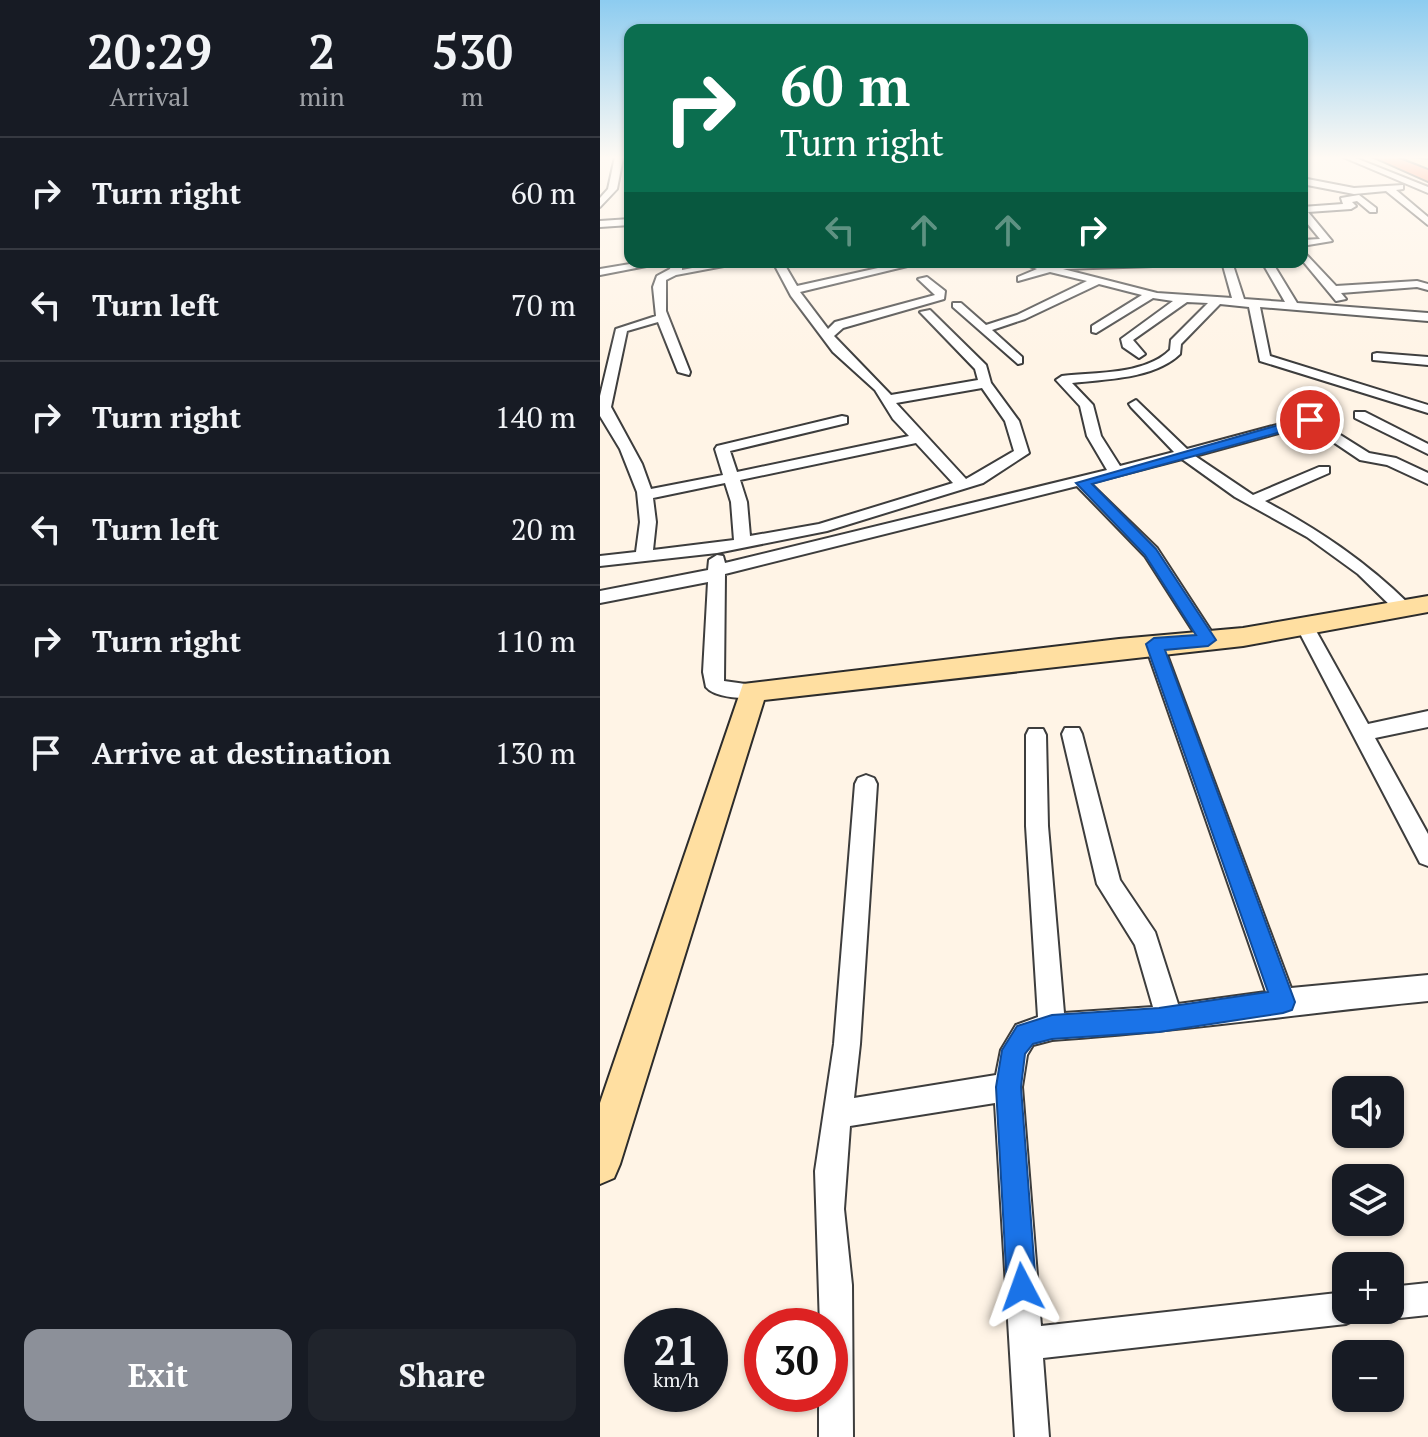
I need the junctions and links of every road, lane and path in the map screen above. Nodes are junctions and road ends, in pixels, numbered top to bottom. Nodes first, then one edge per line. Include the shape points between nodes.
1 (1313, 224) edge
2 (1308, 243) edge
3 (624, 256) edge
4 (600, 259) edge
5 (1308, 260) edge
6 (625, 268) edge
7 (674, 268) edge
8 (677, 268) edge
9 (708, 268) edge
10 (781, 268) edge
11 (892, 268) edge
12 (1044, 268) joint
13 (1101, 268) edge
14 (1229, 268) edge
15 (1270, 268) edge
16 (600, 272) edge
17 (923, 279) dead end
18 (1022, 279) dead end
19 (1153, 279) edge
20 (1095, 282) junction
21 (1427, 286) edge
22 (793, 290) junction
23 (1333, 290) junction
24 (1183, 299) junction
25 (1217, 301) junction
26 (1239, 303) junction
27 (1254, 304) junction
28 (957, 305) dead end
29 (1293, 307) junction
30 (926, 312) dead end
31 (1350, 312) junction
32 (1428, 317) edge
33 (661, 318) junction
34 (984, 329) junction
35 (1096, 329) dead end
36 (827, 336) junction
37 (1139, 354) dead end
38 (1377, 357) dead end
39 (1018, 360) dead end
40 (1428, 361) edge
41 (684, 372) dead end
42 (985, 383) junction
43 (888, 400) junction
44 (1136, 404) dead end
45 (1428, 409) edge
46 (1360, 415) dead end
47 (842, 420) dead end
48 (607, 428) edge
49 (921, 438) junction
50 (1428, 450) edge
51 (1185, 455) junction
52 (1324, 470) dead end
53 (1117, 474) junction
54 (732, 476) junction
55 (1428, 479) edge
56 (1082, 483) junction
57 (964, 485) junction
58 (646, 495) junction
59 (1252, 501) junction
60 (743, 544) junction
61 (717, 548) junction
62 (644, 555) junction
63 (600, 561) edge
64 (716, 573) junction
65 (600, 597) edge
66 (1416, 606) edge
67 (1304, 624) junction
68 (1208, 640) junction
69 (1154, 644) junction
70 (753, 691) junction
71 (1428, 719) edge
72 (1361, 733) junction
73 (1072, 734) dead end
74 (1036, 735) dead end
75 (866, 784) dead end
76 (1428, 856) edge
77 (1428, 988) edge
78 (1283, 1002) junction
79 (1169, 1019) junction
80 (1052, 1027) junction
81 (1008, 1087) junction
82 (839, 1114) junction
83 (600, 1164) edge
84 (1428, 1299) edge
85 (1404, 1302) edge
86 (1332, 1310) edge
87 (1025, 1344) junction
88 (836, 1437) edge
89 (1032, 1437) edge

1 - 2 street via 1327,241
3 - 4 street
5 - 23 street
6 - 16 street
7 - 33 street via 658,281
8 - 9 street via 681,273
10 - 22 street
11 - 22 street
12 - 18 street
12 - 20 street
13 - 19 street
14 - 26 street
15 - 29 street
17 - 36 street via 940,297 839,325
19 - 20 street
19 - 24 street
19 - 35 street
20 - 34 street
21 - 23 street
22 - 36 street
23 - 31 street
24 - 25 street
24 - 37 street via 1127,339
25 - 26 street
25 - 53 street via 1175,343 1169,360 1062,380 1086,405 1094,436
26 - 27 street
27 - 29 street
27 - 45 street via 1264,358
28 - 34 street
29 - 31 street
30 - 42 street via 981,368
31 - 32 street
33 - 41 street
33 - 48 street via 622,329 604,407
34 - 39 street
36 - 43 street
38 - 40 street
42 - 43 street
42 - 57 street via 1012,421 1022,453
43 - 49 street
44 - 51 street
46 - 50 street
47 - 54 street via 722,449
48 - 58 street
49 - 54 street
49 - 57 street
51 - 53 street
51 - 55 street via 1310,420 1365,457 1391,461
51 - 59 street
52 - 59 street
53 - 56 street
54 - 58 street
54 - 60 street
56 - 64 street
56 - 68 street via 1151,552
57 - 60 street via 821,528
58 - 62 street via 650,521
59 - 66 street via 1297,523
60 - 61 street
61 - 62 street
61 - 64 street
62 - 63 street
64 - 65 street
64 - 70 street via 716,687
66 - 67 street
67 - 68 street
67 - 72 street
68 - 69 street
69 - 70 street
69 - 78 street
70 - 83 street
71 - 72 street
72 - 76 street
73 - 79 street via 1109,884 1146,940
74 - 80 street
75 - 82 street
77 - 78 street
78 - 79 street
79 - 80 street
80 - 81 street via 1025,1034 1014,1050
81 - 82 street
81 - 87 street
82 - 88 street via 829,1209 836,1285
84 - 85 street
86 - 87 street
87 - 89 street

